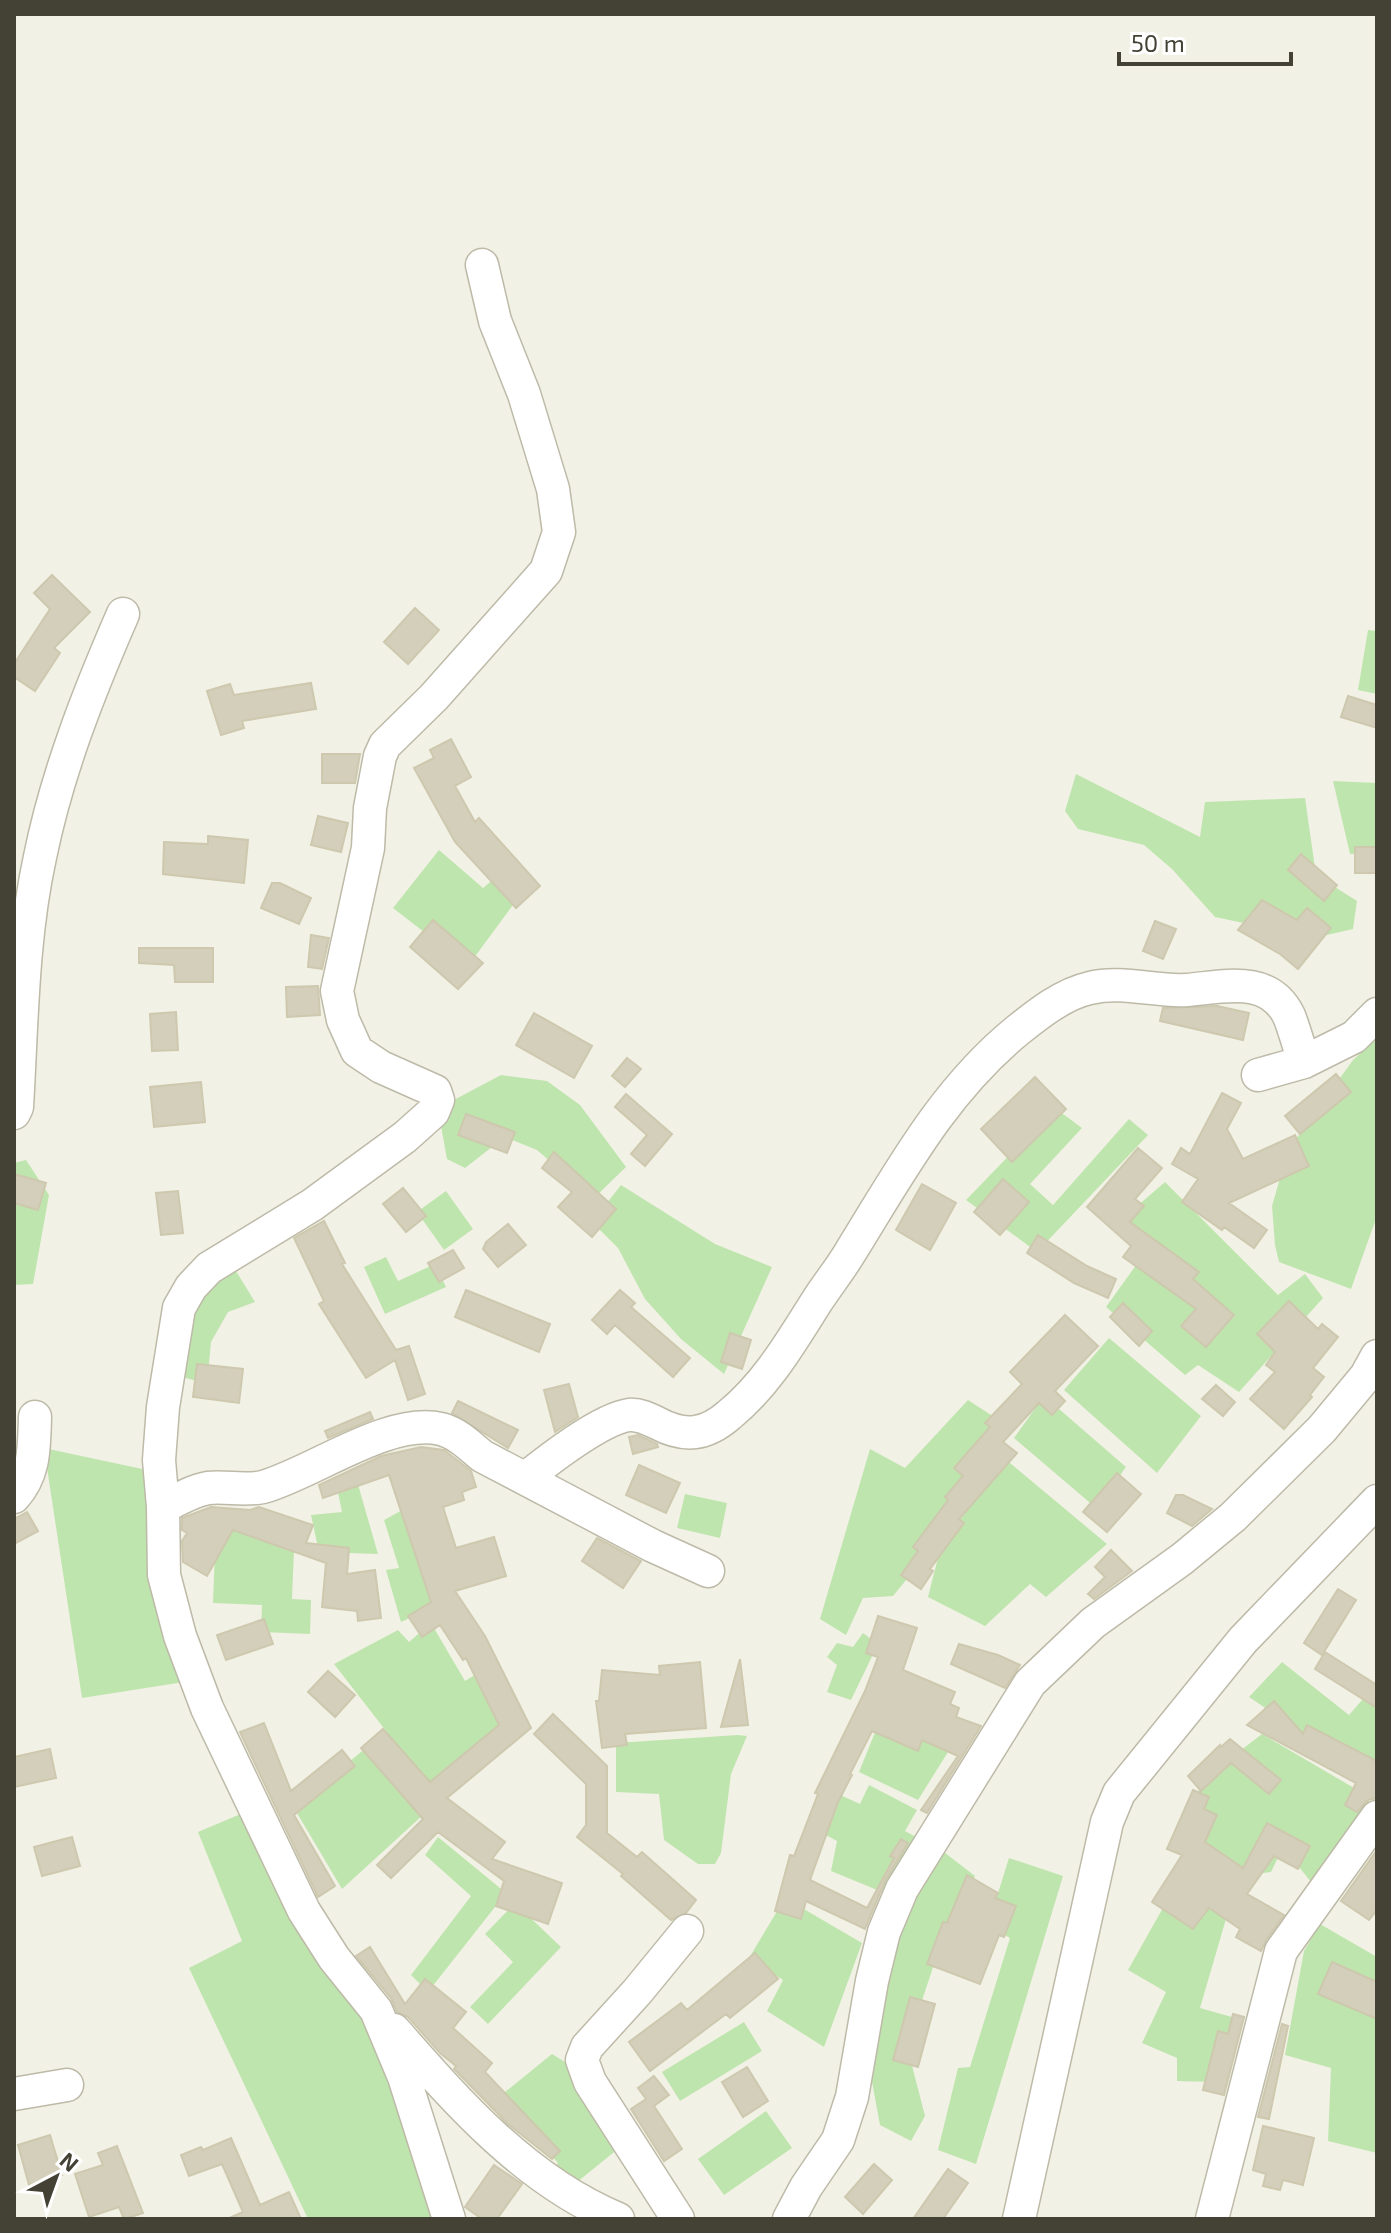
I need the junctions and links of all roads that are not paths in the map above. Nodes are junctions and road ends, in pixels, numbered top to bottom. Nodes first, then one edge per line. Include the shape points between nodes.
1 (482, 265) dead end
2 (123, 614) dead end
3 (1377, 1014) edge
4 (1304, 1062) junction
5 (1258, 1075) dead end
6 (14, 1113) edge
7 (1377, 1356) edge
8 (35, 1417) dead end
9 (526, 1478) junction
10 (14, 1497) edge
11 (1377, 1501) edge
12 (163, 1507) junction
13 (708, 1571) dead end
14 (1377, 1817) edge
15 (687, 1931) dead end
16 (376, 2010) junction
17 (67, 2085) dead end
18 (14, 2094) edge
19 (449, 2219) edge
20 (618, 2219) edge
21 (678, 2219) edge
22 (789, 2219) edge
23 (1019, 2219) edge
24 (1212, 2219) edge

1 - 12 street via 495,321 553,489 559,532 546,571 385,745 337,991 357,1051 435,1091 438,1100 433,1112 393,1146 312,1205 209,1268 191,1287 179,1308 163,1407
2 - 6 street via 58,784 39,858 26,949
3 - 4 street via 1354,1037
4 - 5 street
4 - 9 street via 1287,1013 1263,990 1244,984 1181,990 1090,988 1057,1002 996,1048 925,1129 782,1358 730,1415 700,1433 630,1415 610,1422
7 - 22 street via 1322,1429 1233,1517 1093,1623 1030,1683 902,1889 884,1932 852,2097 838,2140
8 - 10 street via 33,1462
9 - 12 street via 444,1429 409,1429 263,1486 209,1488
9 - 13 street
11 - 23 street via 1243,1640 1119,1793 1107,1822
12 - 16 street via 164,1575 207,1708 304,1911
14 - 24 street via 1281,1951
15 - 21 street via 587,2047 582,2060 590,2082
16 - 19 street via 404,2077
16 - 20 street via 524,2163
17 - 18 street

